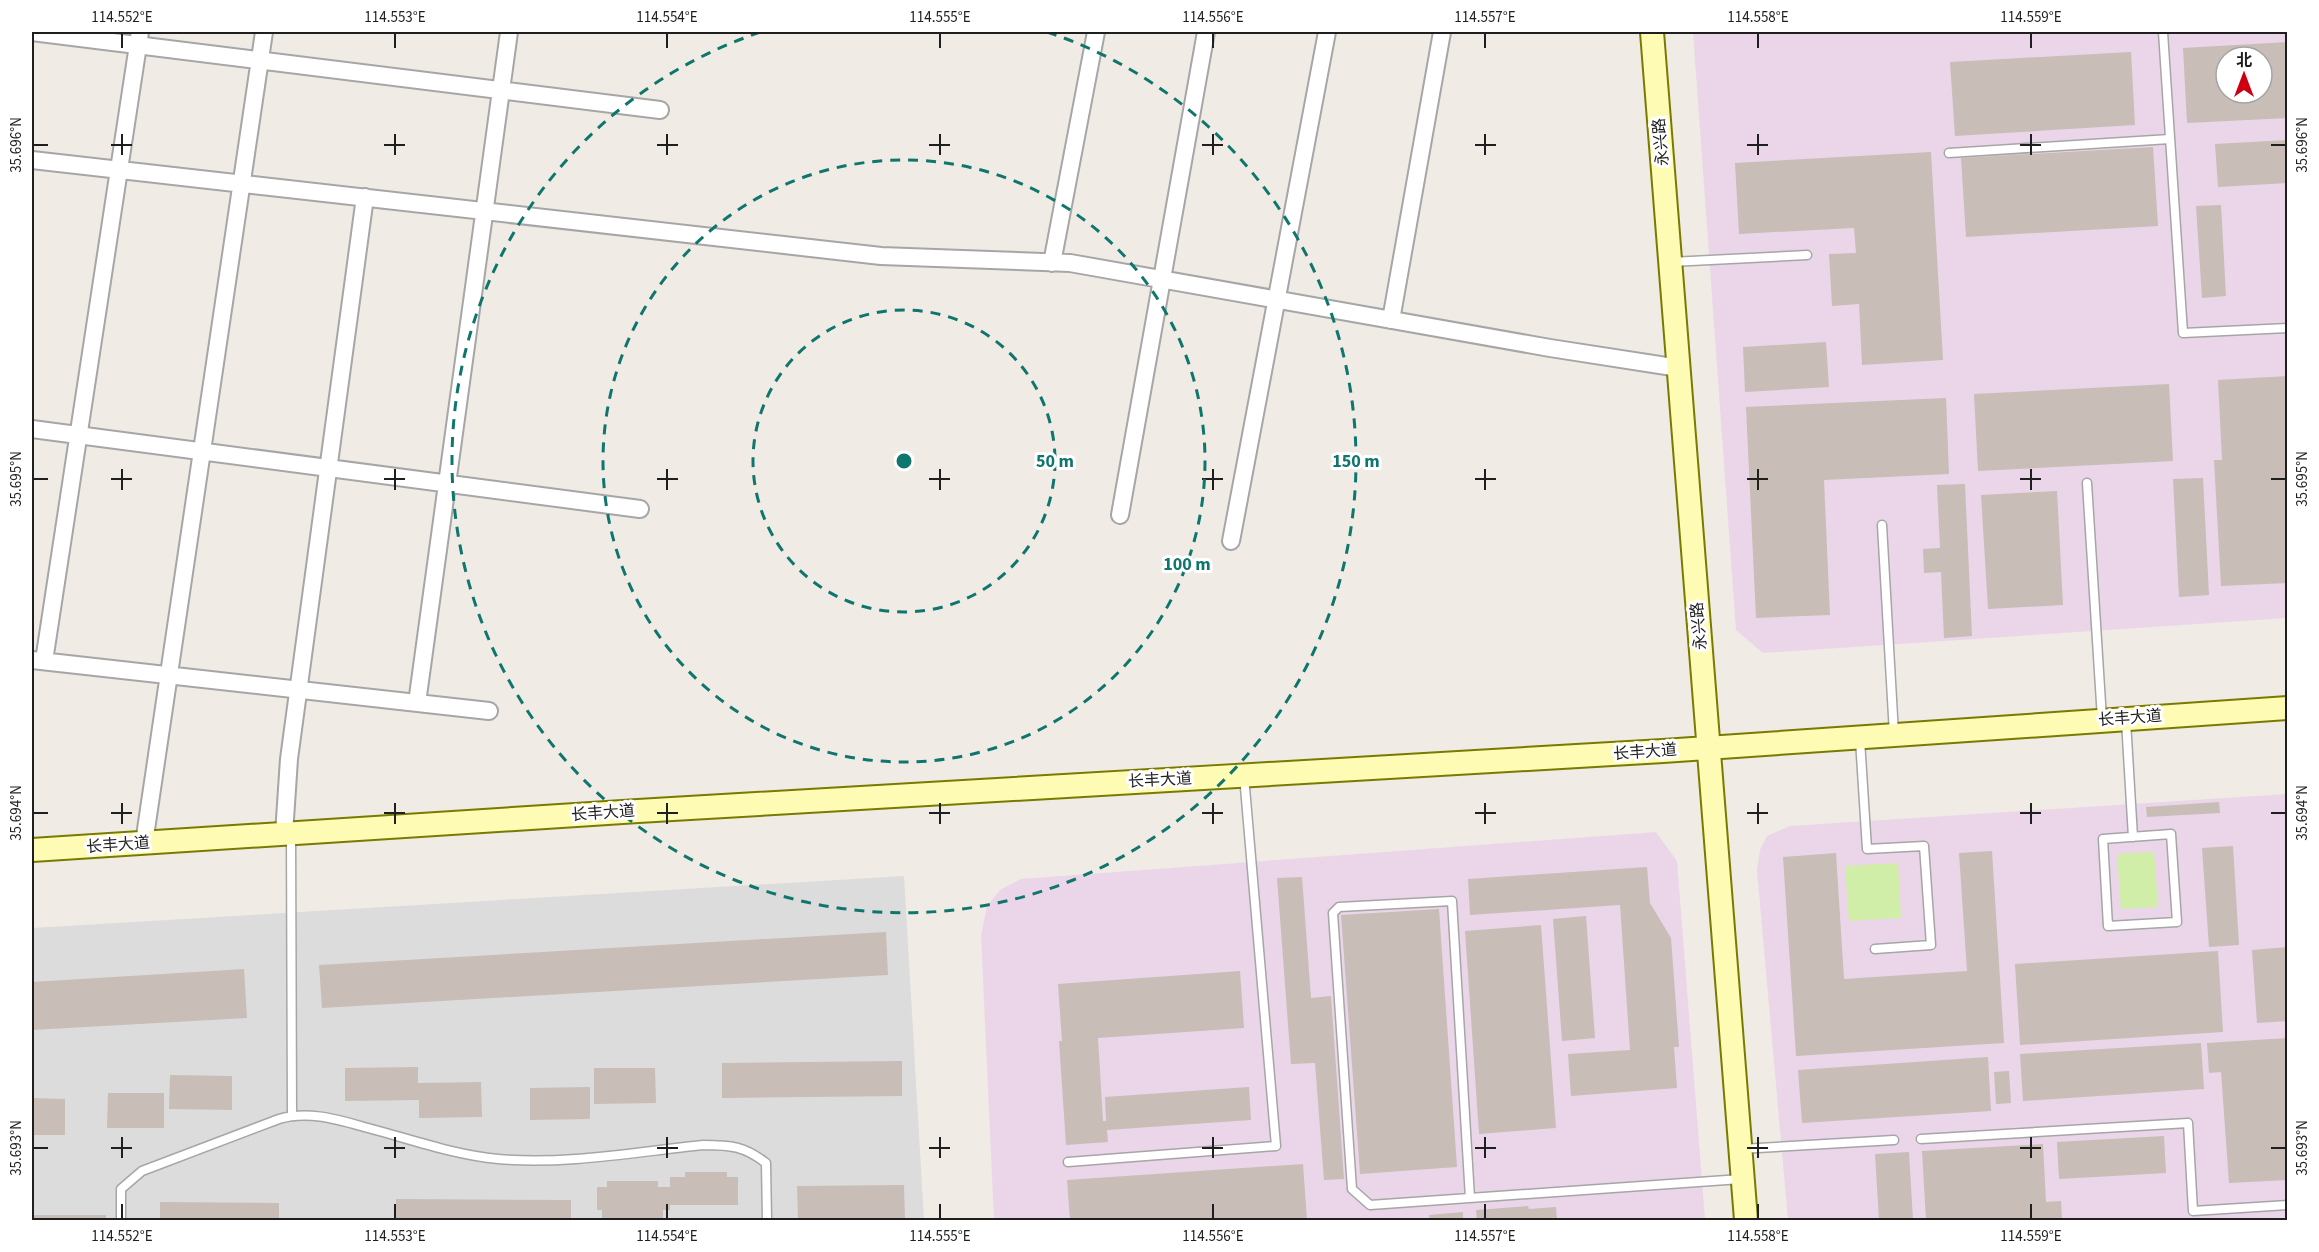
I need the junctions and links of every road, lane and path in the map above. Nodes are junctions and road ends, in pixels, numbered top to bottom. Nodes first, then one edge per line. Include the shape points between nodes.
1 (33, 32) edge
2 (264, 32) edge
3 (509, 32) edge
4 (1096, 32) edge
5 (1206, 32) edge
6 (1327, 32) edge
7 (1442, 32) edge
8 (1652, 32) edge
9 (2163, 32) edge
10 (139, 38) edge
11 (260, 60) junction
12 (501, 90) junction
13 (660, 110) dead end
14 (2170, 139) junction
15 (1949, 153) dead end
16 (32, 160) edge
17 (119, 170) junction
18 (242, 183) junction
19 (365, 197) junction
20 (484, 210) junction
21 (1807, 255) dead end
22 (1670, 262) junction
23 (1052, 263) junction
24 (1162, 280) junction
25 (1276, 300) junction
26 (1391, 320) junction
27 (2288, 328) edge
28 (1679, 368) junction
29 (32, 429) edge
30 (78, 435) junction
31 (202, 452) junction
32 (328, 468) junction
33 (2087, 483) dead end
34 (447, 484) junction
35 (640, 509) dead end
36 (1120, 515) dead end
37 (1882, 525) dead end
38 (1231, 541) dead end
39 (38, 661) edge
40 (169, 676) junction
41 (298, 691) junction
42 (417, 703) junction
43 (2288, 708) edge
44 (489, 711) dead end
45 (2126, 718) junction
46 (2102, 720) junction
47 (1894, 734) junction
48 (1860, 737) junction
49 (1709, 748) junction
50 (1244, 775) junction
51 (288, 834) junction
52 (2133, 837) junction
53 (144, 843) junction
54 (32, 850) edge
55 (1875, 949) dead end
56 (292, 1115) junction
57 (1921, 1139) dead end
58 (1894, 1140) dead end
59 (1740, 1149) junction
60 (1068, 1162) dead end
61 (1743, 1179) junction
62 (1470, 1198) junction
63 (2288, 1205) edge
64 (121, 1221) edge
65 (767, 1221) edge
66 (1746, 1221) edge

1 - 10 street
2 - 11 street
3 - 12 street
4 - 23 street
5 - 24 street
6 - 25 street
7 - 26 street
8 - 22 main road, 永兴路
9 - 14 lane
10 - 11 street
10 - 17 street
11 - 12 street
11 - 18 street
12 - 13 street
12 - 20 street
14 - 15 lane
14 - 27 lane via 2182,333
16 - 17 street
17 - 18 street
17 - 30 street
18 - 19 street
18 - 31 street
19 - 20 street
19 - 32 street
20 - 23 street via 881,256
20 - 34 street
21 - 22 lane
22 - 28 main road, 永兴路
23 - 24 street
24 - 25 street
24 - 36 street
25 - 26 street
25 - 38 street
26 - 28 street
28 - 49 main road, 永兴路
29 - 30 street
30 - 31 street
30 - 39 street
31 - 32 street
31 - 40 street
32 - 34 street
32 - 41 street
33 - 46 lane
34 - 35 street
34 - 42 street
37 - 47 lane
39 - 40 street
40 - 41 street
40 - 53 street
41 - 42 street
41 - 51 street via 289,759
42 - 44 street
43 - 45 main road, 长丰大道
45 - 46 main road, 长丰大道
45 - 52 lane
46 - 47 main road, 长丰大道
47 - 48 main road, 长丰大道
48 - 49 main road, 长丰大道
48 - 55 lane via 1867,849 1924,846 1930,945
49 - 50 main road, 长丰大道
49 - 59 main road, 永兴路
50 - 51 main road, 长丰大道
50 - 60 lane via 1276,1146
51 - 53 main road, 长丰大道
51 - 56 lane
52 - 52 lane via 2171,834 2177,922 2108,926 2103,838
53 - 54 main road, 长丰大道
56 - 64 lane via 142,1172 121,1188
56 - 65 lane via 336,1120 495,1159 574,1159 703,1145 751,1151 766,1163
57 - 63 lane via 2188,1123 2193,1210
58 - 59 lane
59 - 61 main road, 永兴路
61 - 62 lane
61 - 66 main road, 永兴路
62 - 62 lane via 1370,1204 1352,1189 1333,913 1339,907 1452,901

